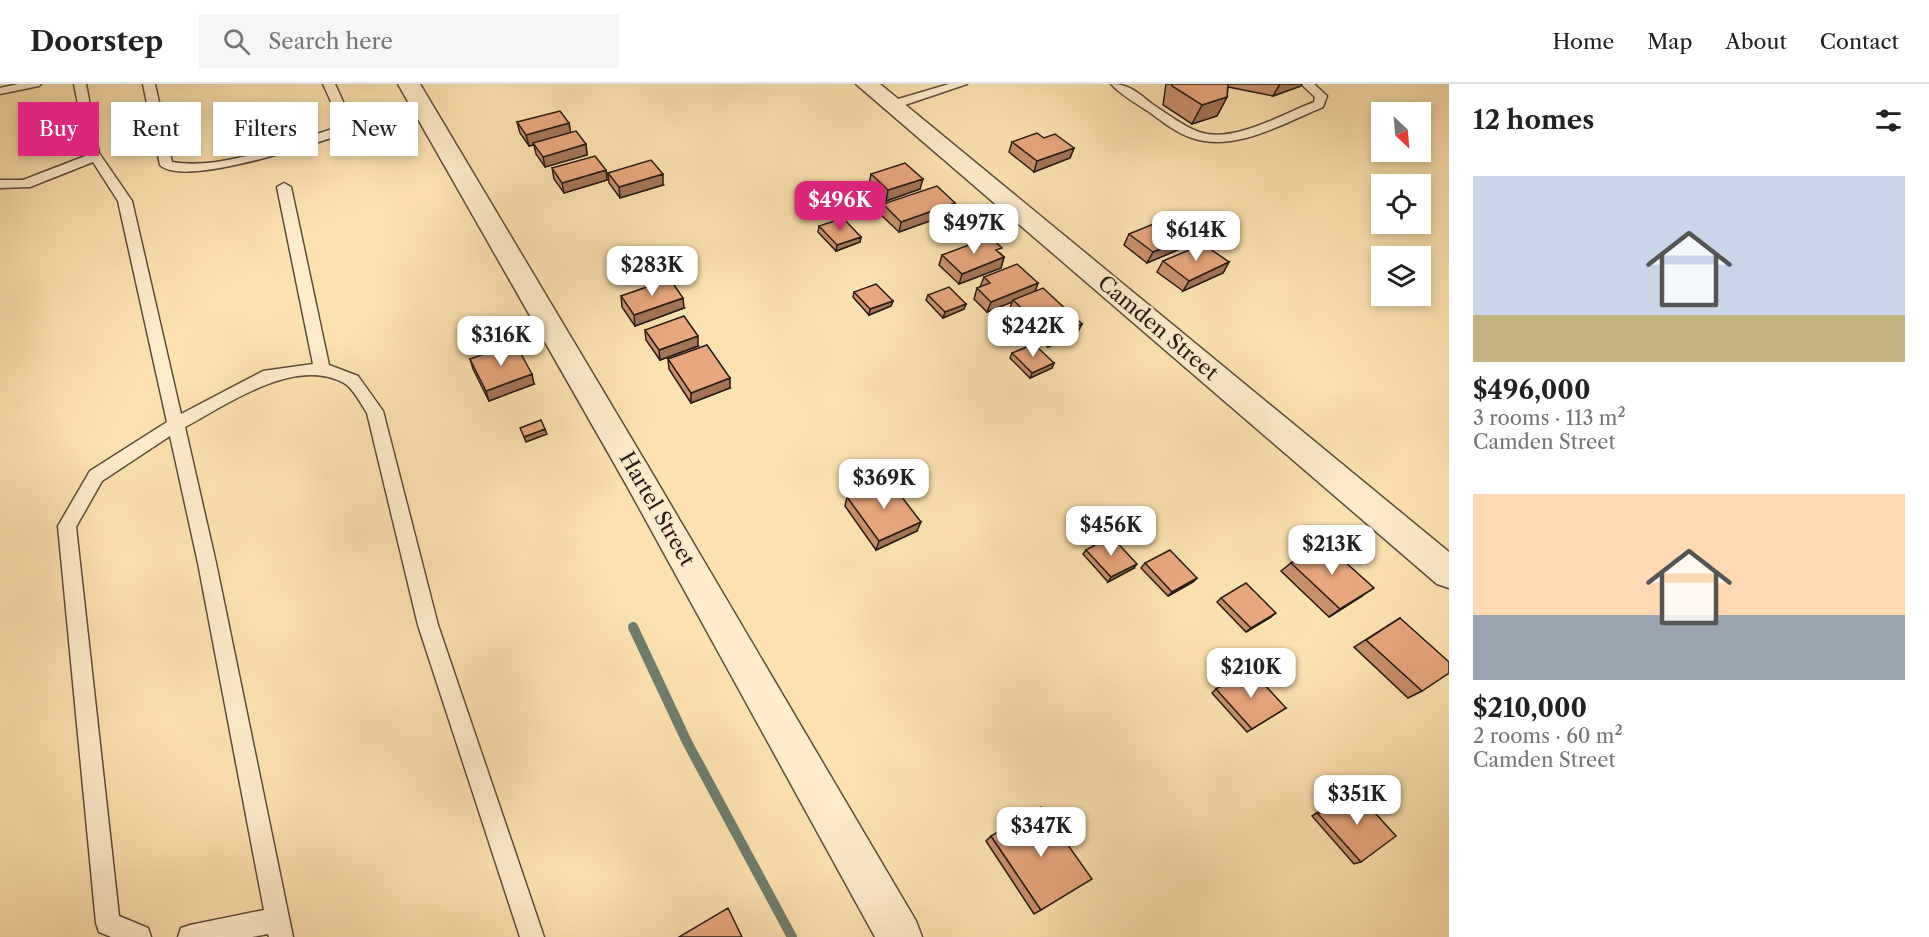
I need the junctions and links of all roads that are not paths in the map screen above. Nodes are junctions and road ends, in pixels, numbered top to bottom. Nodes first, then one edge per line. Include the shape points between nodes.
1 (35, 84) edge
2 (80, 84) edge
3 (149, 84) edge
4 (329, 84) edge
5 (410, 84) edge
6 (867, 84) edge
7 (961, 84) edge
8 (1117, 84) edge
9 (1307, 84) edge
10 (0, 91) edge
11 (892, 105) junction
12 (95, 157) junction
13 (0, 184) edge
14 (284, 187) dead end
15 (322, 369) junction
16 (176, 424) junction
17 (1449, 573) edge
18 (279, 929) edge
19 (139, 937) edge
20 (190, 937) edge
21 (532, 937) edge
22 (900, 937) edge

1 - 10 lane
2 - 12 lane
3 - 4 lane via 166,165 177,169 222,165 349,128
5 - 22 street, Hartel Street
6 - 11 street, Camden Street
7 - 11 lane
8 - 9 lane via 1196,136 1215,139 1232,138 1319,104 1321,96
11 - 17 street, Camden Street
12 - 13 lane via 25,184
12 - 16 lane via 125,201
14 - 15 lane
15 - 16 lane via 269,375
15 - 21 lane via 352,380 375,411 428,626
16 - 18 lane
16 - 19 lane via 96,476 67,526 108,923
18 - 20 lane

